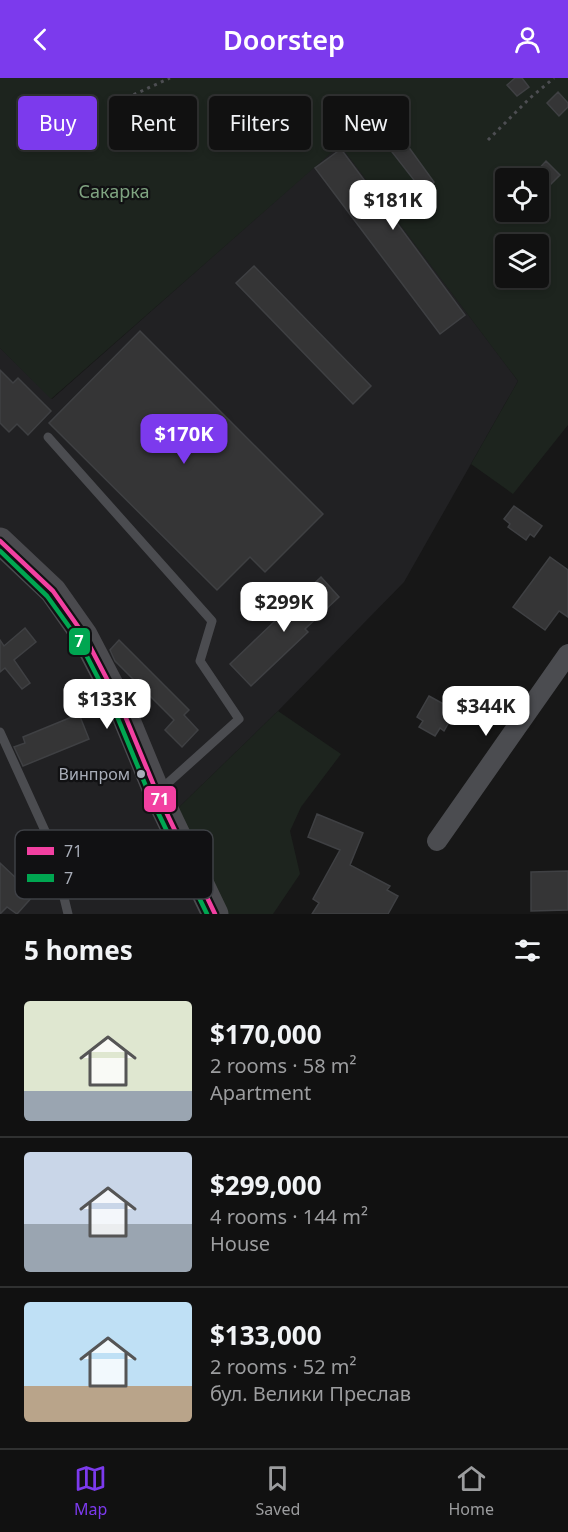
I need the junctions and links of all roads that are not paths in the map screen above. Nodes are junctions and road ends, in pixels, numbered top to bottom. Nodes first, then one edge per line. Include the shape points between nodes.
1 (48, 437) dead end
2 (0, 541) edge
3 (568, 654) edge
4 (0, 732) edge
5 (157, 793) junction
6 (45, 830) edge
7 (175, 830) edge
8 (436, 841) dead end
9 (64, 899) edge
10 (208, 899) edge
11 (68, 914) edge
12 (215, 914) edge

1 - 5 lane via 212,621 200,661 239,719
2 - 5 main road via 53,591 84,635 121,706
3 - 8 street
4 - 6 lane
5 - 7 main road
9 - 11 lane
10 - 12 main road

